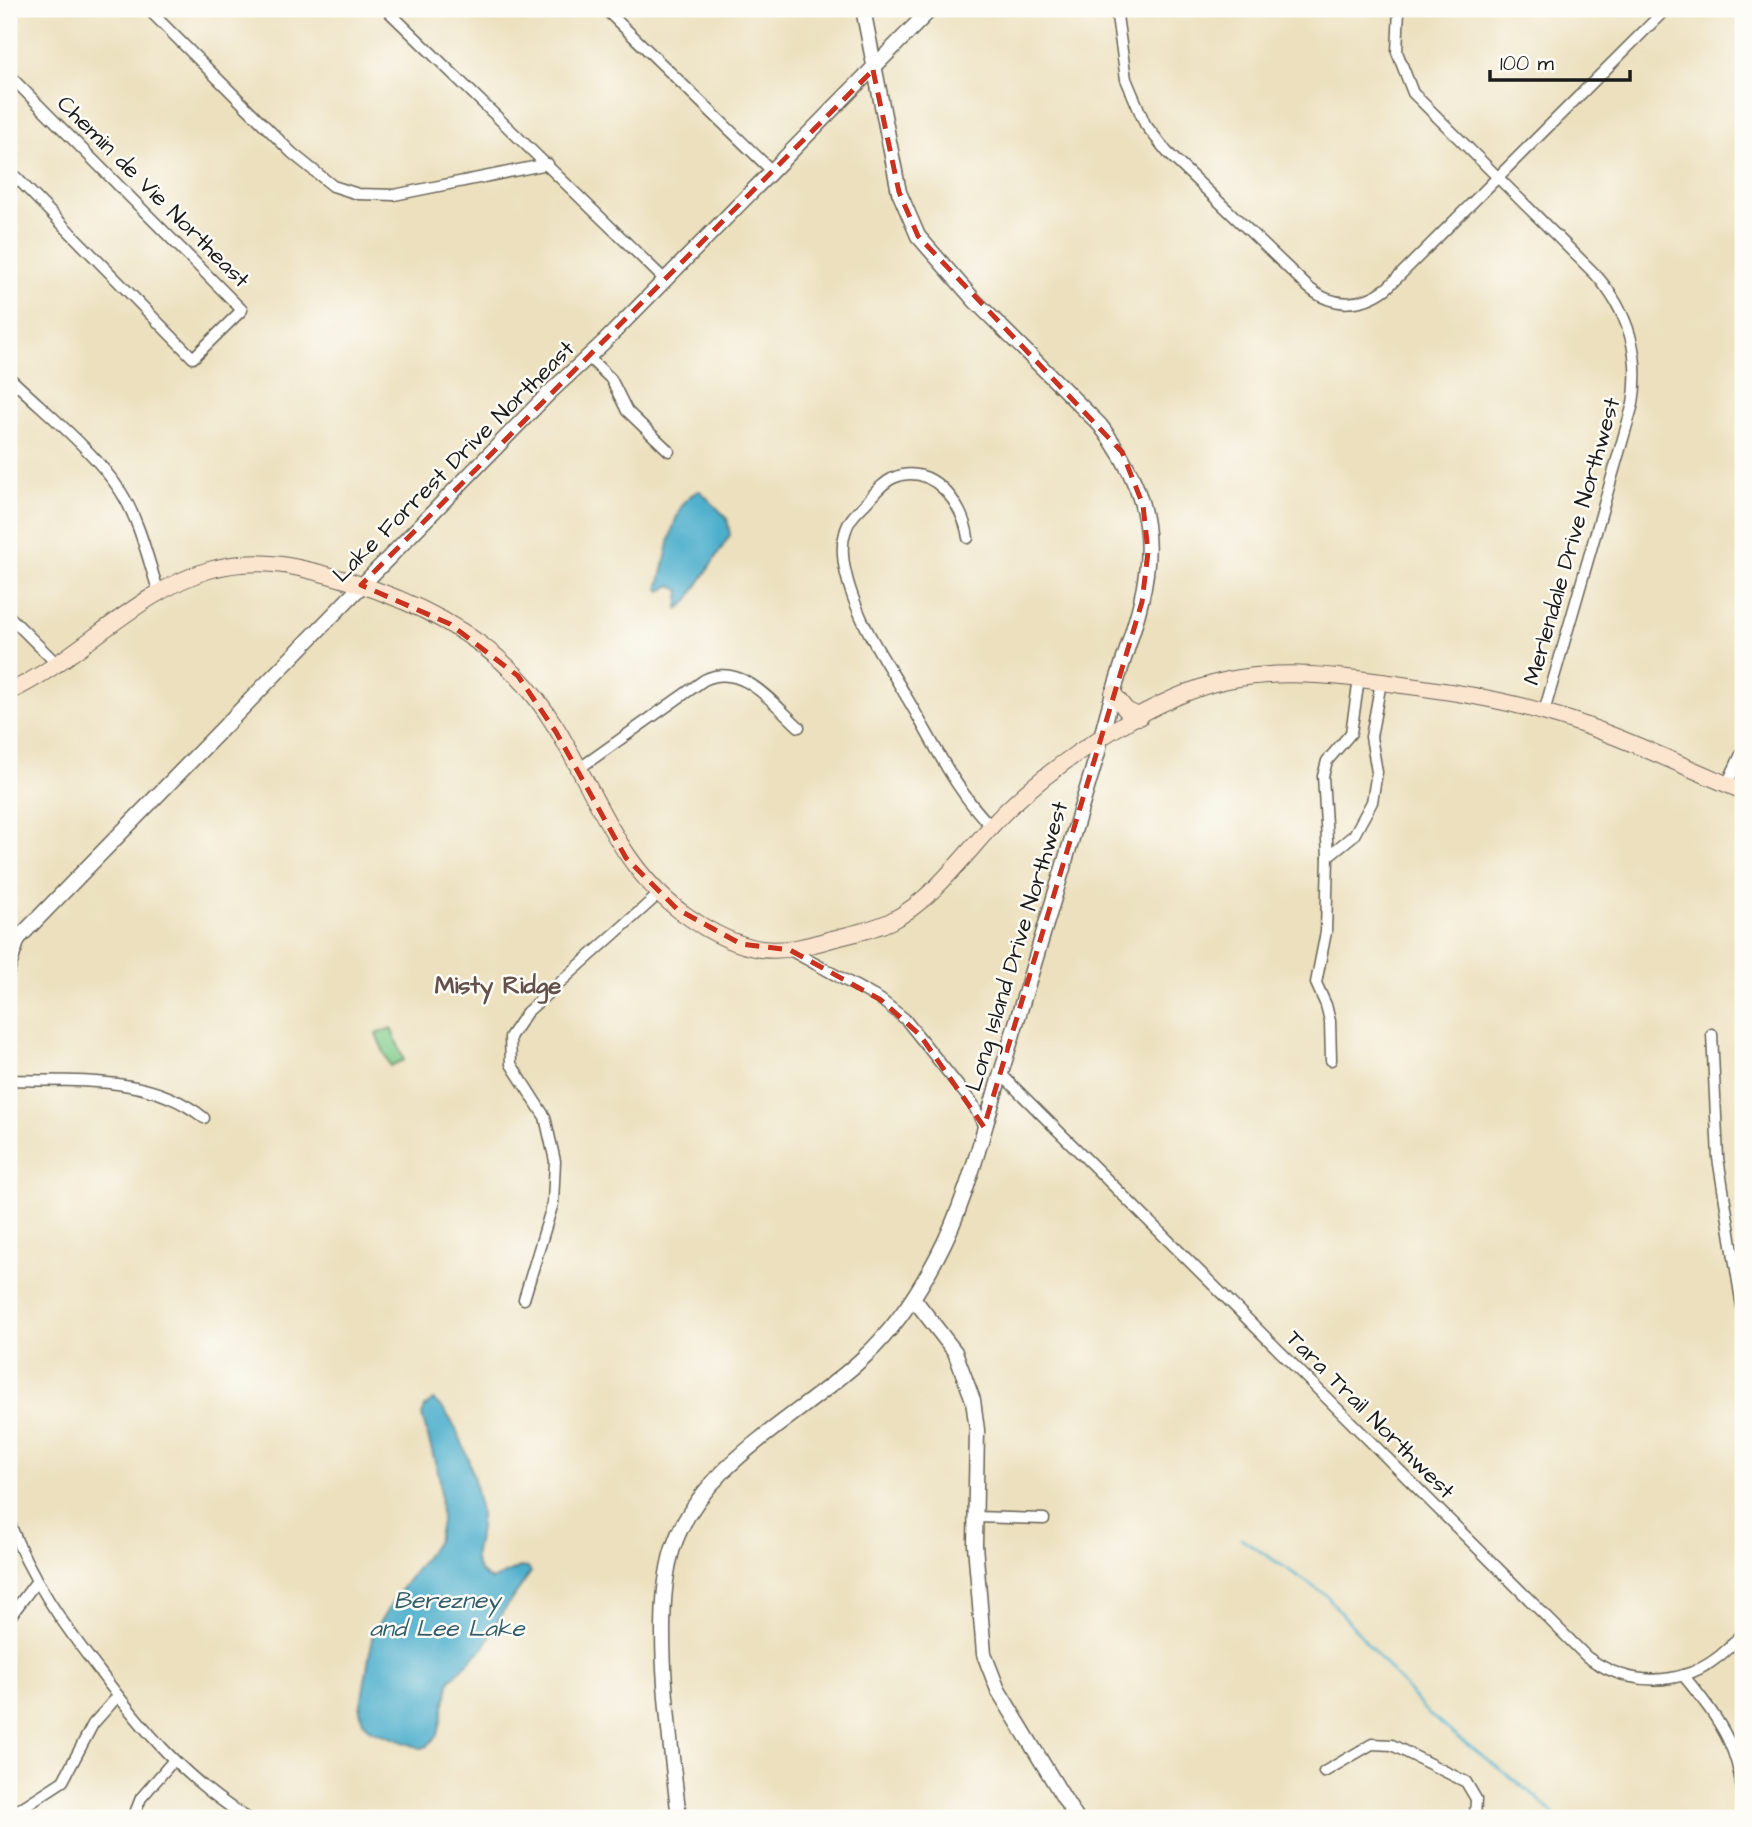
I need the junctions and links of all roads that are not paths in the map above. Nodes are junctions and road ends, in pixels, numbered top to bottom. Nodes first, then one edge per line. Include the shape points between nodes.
1 (148, 9) edge
2 (386, 9) edge
3 (605, 9) edge
4 (863, 9) edge
5 (932, 9) edge
6 (1116, 9) edge
7 (1399, 9) edge
8 (1666, 9) edge
9 (873, 70) junction
10 (11, 81) edge
11 (548, 164) junction
12 (9, 170) edge
13 (772, 172) junction
14 (1497, 178) junction
15 (665, 280) junction
16 (588, 357) junction
17 (9, 377) edge
18 (669, 451) dead end
19 (968, 538) dead end
20 (361, 585) junction
21 (159, 593) junction
22 (9, 616) edge
23 (59, 666) junction
24 (1359, 679) junction
25 (1381, 682) junction
26 (9, 692) edge
27 (1113, 693) junction
28 (1544, 712) junction
29 (1140, 716) junction
30 (799, 727) dead end
31 (1351, 733) junction
32 (1371, 737) junction
33 (1101, 739) junction
34 (1743, 750) edge
35 (577, 771) junction
36 (1727, 784) junction
37 (1743, 790) edge
38 (991, 826) junction
39 (1328, 856) junction
40 (659, 894) junction
41 (23, 933) junction
42 (9, 948) edge
43 (790, 950) junction
44 (9, 972) edge
45 (1712, 1034) dead end
46 (1331, 1060) dead end
47 (1000, 1073) junction
48 (9, 1080) edge
49 (204, 1118) dead end
50 (984, 1127) junction
51 (914, 1298) junction
52 (524, 1299) dead end
53 (1743, 1313) edge
54 (975, 1517) junction
55 (1044, 1519) dead end
56 (9, 1521) edge
57 (36, 1582) junction
58 (9, 1618) edge
59 (1743, 1631) edge
60 (1683, 1675) junction
61 (118, 1696) junction
62 (173, 1761) junction
63 (1324, 1772) dead end
64 (9, 1816) edge
65 (133, 1818) edge
66 (247, 1818) edge
67 (679, 1818) edge
68 (1076, 1818) edge
69 (1475, 1818) edge
70 (1742, 1818) edge

1 - 11 street via 292,153 333,186 358,194 394,195
2 - 11 street
3 - 13 street
4 - 9 street, Long Island Drive Northwest
5 - 9 street, Lake Forrest Drive Northeast
6 - 14 street via 1126,79 1155,139 1309,288 1331,302 1363,302 1379,295
7 - 14 street, Merlendale Drive Northwest via 1397,52 1413,93
8 - 14 street
9 - 13 street, Lake Forrest Drive Northeast
9 - 27 street, Long Island Drive Northwest via 899,192 918,236 975,301 1100,425 1122,452 1137,486 1147,528 1147,576
10 - 12 street, Chemin de Vie Northeast via 242,310 193,358
11 - 15 street
13 - 15 street, Lake Forrest Drive Northeast
14 - 28 street, Merlendale Drive Northwest via 1609,289 1628,323 1636,361 1633,404
15 - 16 street, Lake Forrest Drive Northeast
16 - 18 street via 611,379 626,411
16 - 20 street, Lake Forrest Drive Northeast
17 - 21 street via 122,494
19 - 38 street via 963,514 950,495 928,478 907,474 885,483 854,515 845,531 843,550 852,594 865,625 963,793
20 - 21 main road via 287,564 256,561 206,571
20 - 35 main road via 399,597 450,624 500,660 534,695
20 - 41 street, Lake Forrest Drive Northeast
21 - 23 main road
22 - 23 street
23 - 26 main road
24 - 25 main road
24 - 29 main road via 1273,675 1227,680
24 - 31 street
25 - 28 main road via 1461,693
25 - 32 street
27 - 29 main road via 1126,710
27 - 33 street, Long Island Drive Northwest
28 - 36 main road
29 - 33 main road
30 - 35 street via 747,681 719,674 704,680
31 - 32 street
31 - 39 street via 1327,761 1323,776
32 - 39 street via 1377,772 1372,802 1354,835
33 - 38 main road via 1038,782
33 - 47 street, Long Island Drive Northwest
34 - 36 street
35 - 40 main road via 626,858
36 - 37 main road
38 - 43 main road via 908,911 881,925
39 - 46 street via 1325,932 1315,983 1330,1021
40 - 43 main road via 725,939 757,948
40 - 52 street via 527,1012 510,1037 511,1064 545,1118 555,1161 553,1203
41 - 42 street, Lake Forrest Drive Northeast
41 - 44 street
43 - 50 street via 881,1000 905,1020 973,1104
45 - 53 street via 1718,1158
47 - 50 street, Long Island Drive Northwest
47 - 60 street, Tara Trail Northwest via 1587,1657 1602,1668 1636,1680
48 - 49 street via 140,1087 176,1099
50 - 51 street, Long Island Drive Northwest via 956,1216
51 - 54 street via 955,1352 974,1400
51 - 67 street, Long Island Drive Northwest via 863,1358 726,1469 681,1528 667,1570 665,1593 669,1723
54 - 55 street
54 - 68 street via 978,1614 988,1666
56 - 57 street
57 - 58 street
57 - 61 street
59 - 60 street, Tara Trail Northwest via 1719,1656
60 - 70 street via 1730,1739 1738,1764
61 - 62 street
61 - 64 street via 93,1724 63,1782
62 - 65 street via 141,1798
62 - 66 street
63 - 69 street via 1372,1744 1392,1745 1466,1782 1476,1799

